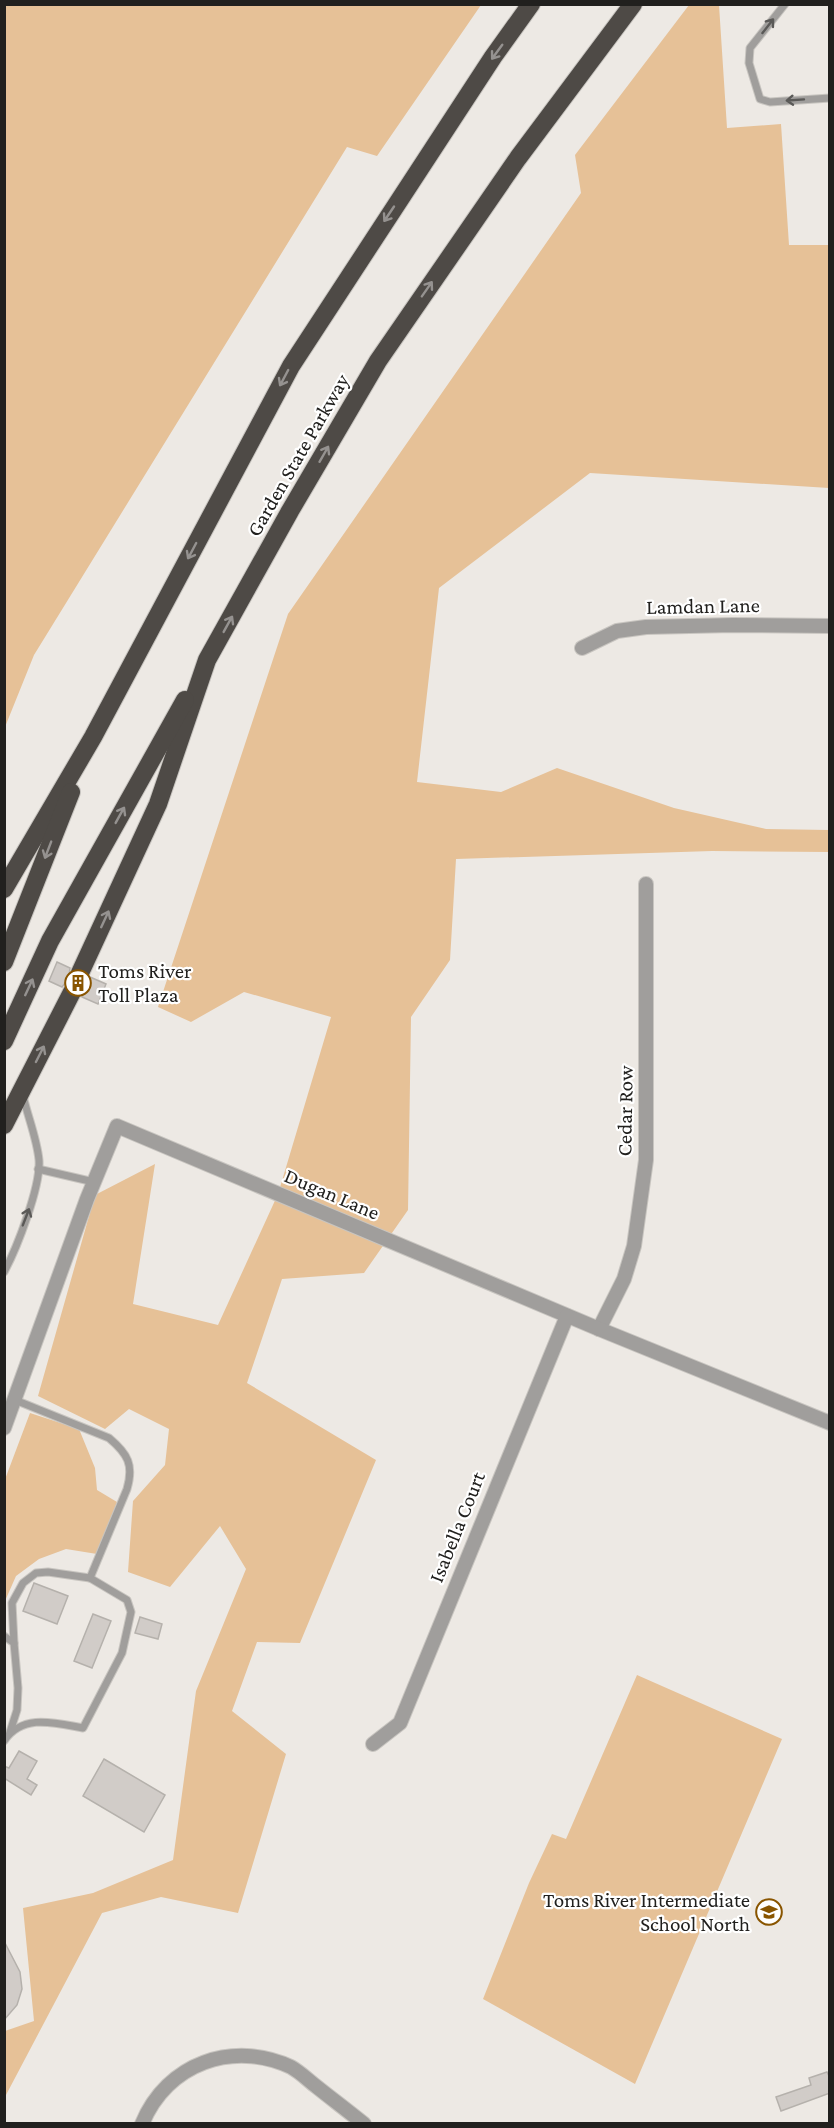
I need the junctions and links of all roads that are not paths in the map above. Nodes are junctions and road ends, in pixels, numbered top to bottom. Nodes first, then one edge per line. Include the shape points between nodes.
1 (531, 4) edge
2 (633, 4) edge
3 (785, 4) edge
4 (830, 98) edge
5 (830, 626) edge
6 (582, 648) dead end
7 (207, 660) junction
8 (93, 737) junction
9 (646, 884) dead end
10 (4, 889) edge
11 (4, 962) edge
12 (80, 973) dead end
13 (72, 992) dead end
14 (4, 1041) edge
15 (22, 1090) junction
16 (4, 1125) edge
17 (38, 1169) junction
18 (94, 1182) junction
19 (4, 1272) edge
20 (567, 1316) junction
21 (599, 1329) junction
22 (15, 1400) junction
23 (830, 1423) edge
24 (4, 1428) edge
25 (90, 1578) junction
26 (4, 1636) edge
27 (14, 1643) junction
28 (10, 1732) junction
29 (4, 1741) edge
30 (373, 1744) dead end
31 (142, 2124) edge
32 (364, 2124) edge

1 -> 8 highway via 291,366
7 -> 2 highway, Garden State Parkway via 378,361 518,158
4 -> 3 lane via 770,102 760,99 749,63 750,48
5 - 6 street, Lamdan Lane via 646,627 616,630
12 -> 7 highway, Garden State Parkway via 158,804
14 -> 7 highway via 51,941
8 - 10 highway
8 -> 11 highway
9 - 21 street, Cedar Row via 646,1160 634,1246 624,1280
15 -> 13 highway
15 - 16 highway
15 - 17 lane
17 - 18 lane
19 -> 17 lane via 33,1199
18 - 20 street, Dugan Lane via 117,1126
18 - 22 street, Dugan Lane
20 - 21 street, Dugan Lane
20 - 30 street, Isabella Court via 400,1723
21 - 23 street, Dugan Lane
22 - 24 street, Dugan Lane
22 - 25 lane via 109,1438 130,1464 127,1489
25 - 27 lane via 48,1572 36,1573 23,1583 12,1603
25 - 28 lane via 127,1600 131,1612 122,1653 94,1709 83,1728 45,1721 29,1722
26 - 27 lane
27 - 28 lane via 17,1710
28 - 29 lane
31 - 32 street via 158,2095 178,2076 209,2060 241,2055 293,2068

